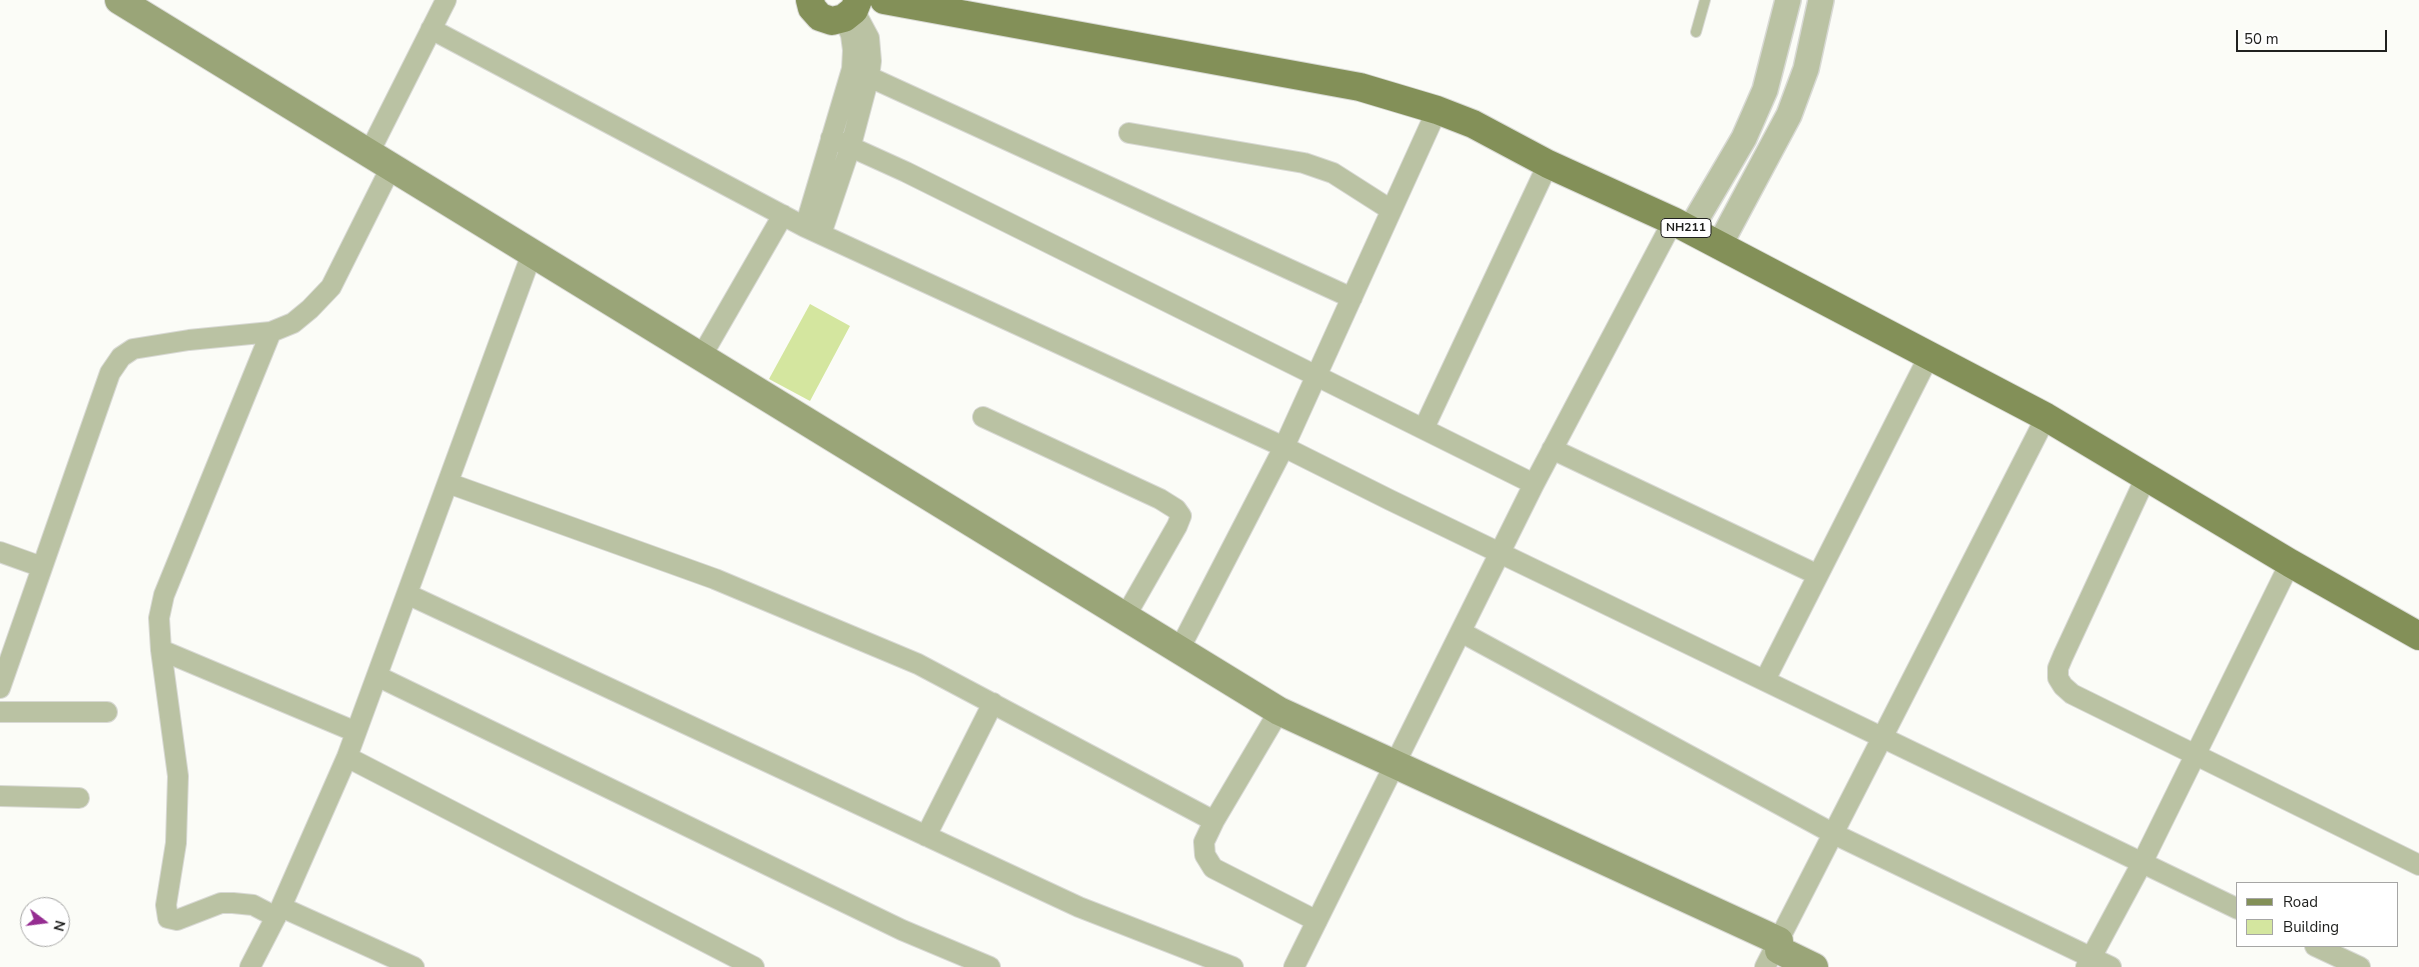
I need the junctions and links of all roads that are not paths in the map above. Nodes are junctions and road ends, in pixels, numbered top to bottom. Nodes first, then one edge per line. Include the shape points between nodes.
1 (119, 0) edge
2 (446, 0) edge
3 (810, 0) edge
4 (884, 0) edge
5 (1705, 0) edge
6 (1788, 0) edge
7 (1821, 0) edge
8 (928, 4) edge
9 (852, 9) edge
10 (431, 29) junction
11 (1696, 32) dead end
12 (860, 73) junction
13 (1437, 110) junction
14 (1129, 133) dead end
15 (831, 138) junction
16 (851, 145) junction
17 (380, 160) junction
18 (1548, 164) junction
19 (1391, 210) junction
20 (783, 215) junction
21 (1682, 226) junction
22 (813, 230) junction
23 (1718, 246) junction
24 (532, 253) junction
25 (1352, 298) junction
26 (271, 332) junction
27 (1929, 356) junction
28 (701, 357) junction
29 (1317, 375) junction
30 (983, 417) dead end
31 (2046, 417) junction
32 (1424, 428) junction
33 (1284, 447) junction
34 (1552, 449) junction
35 (2146, 477) junction
36 (448, 483) junction
37 (1534, 484) junction
38 (0, 552) edge
39 (1501, 553) junction
40 (2290, 563) junction
41 (42, 567) junction
42 (1818, 575) junction
43 (406, 594) junction
44 (1125, 617) junction
45 (1462, 632) junction
46 (2419, 636) edge
47 (161, 650) junction
48 (1179, 650) junction
49 (377, 676) junction
50 (1765, 680) junction
51 (0, 688) edge
52 (993, 703) junction
53 (1279, 711) junction
54 (0, 712) edge
55 (107, 712) dead end
56 (356, 732) junction
57 (1883, 737) junction
58 (2195, 755) junction
59 (347, 757) junction
60 (1395, 765) junction
61 (0, 796) edge
62 (79, 798) dead end
63 (1214, 821) junction
64 (1834, 834) junction
65 (926, 836) junction
66 (2142, 863) junction
67 (2419, 865) edge
68 (2236, 907) edge
69 (278, 912) junction
70 (1317, 921) junction
71 (1779, 941) junction
72 (2317, 947) edge
73 (2089, 962) edge
74 (250, 967) edge
75 (414, 967) edge
76 (754, 967) edge
77 (990, 967) edge
78 (1233, 967) edge
79 (1294, 967) edge
80 (1766, 967) edge
81 (1814, 967) edge
82 (2111, 967) edge
83 (2360, 967) edge

1 - 17 main road
2 - 10 street
3 - 9 main road via 820,17 832,21
4 - 8 main road, NH211
5 - 11 lane
6 - 21 street via 1765,90 1744,138
7 - 23 street via 1806,69 1789,115
8 - 13 main road, NH211 via 1360,86
9 - 12 street via 851,35
10 - 17 street
10 - 20 street
12 - 15 street
12 - 16 street
12 - 25 street
13 - 18 main road, NH211 via 1473,124
13 - 19 street
14 - 19 street via 1304,163 1333,173
15 - 16 street
15 - 22 street
16 - 22 street
16 - 29 street
17 - 24 main road
17 - 26 street via 331,287 293,323
18 - 21 main road, NH211
18 - 32 street
19 - 25 street
20 - 22 street
20 - 28 street
21 - 23 main road, NH211
21 - 34 street
22 - 33 street
23 - 27 main road, NH211
24 - 28 main road
24 - 36 street
25 - 29 street
26 - 41 street via 133,349 121,357 110,374
26 - 47 street via 164,595 159,618
27 - 31 main road, NH211
27 - 42 street
28 - 44 main road
29 - 32 street
29 - 33 street
30 - 44 street via 1160,499 1181,516
31 - 35 main road, NH211
31 - 57 street
32 - 37 street
33 - 39 street
33 - 48 street
34 - 37 street
34 - 42 street
35 - 40 main road, NH211
35 - 58 street via 2063,656 2058,678 2072,694
36 - 43 street
36 - 52 street via 715,579 918,664
37 - 39 street
38 - 41 street
39 - 45 street
39 - 50 street
40 - 46 main road, NH211
40 - 58 street
41 - 51 street
42 - 50 street
43 - 49 street
43 - 65 street
44 - 48 main road
45 - 60 street
45 - 64 street
47 - 56 street
47 - 69 street via 178,776 176,843 166,905 168,918 177,920 221,903 233,902
48 - 53 main road
49 - 56 street
49 - 77 street via 902,930
50 - 57 street
52 - 63 street
52 - 65 street
53 - 60 main road
53 - 63 street
54 - 55 street
56 - 59 street
57 - 64 street
57 - 66 street
58 - 66 street
58 - 67 street
59 - 69 street
59 - 76 street
60 - 70 street
60 - 71 main road
61 - 62 street
63 - 70 street via 1204,842 1205,855 1213,868
64 - 71 street
64 - 73 street
65 - 78 street via 1079,908
66 - 68 street
66 - 73 street
69 - 74 street
69 - 75 street
70 - 79 street
71 - 80 street
71 - 81 main road via 1779,950
72 - 83 street
73 - 82 street

